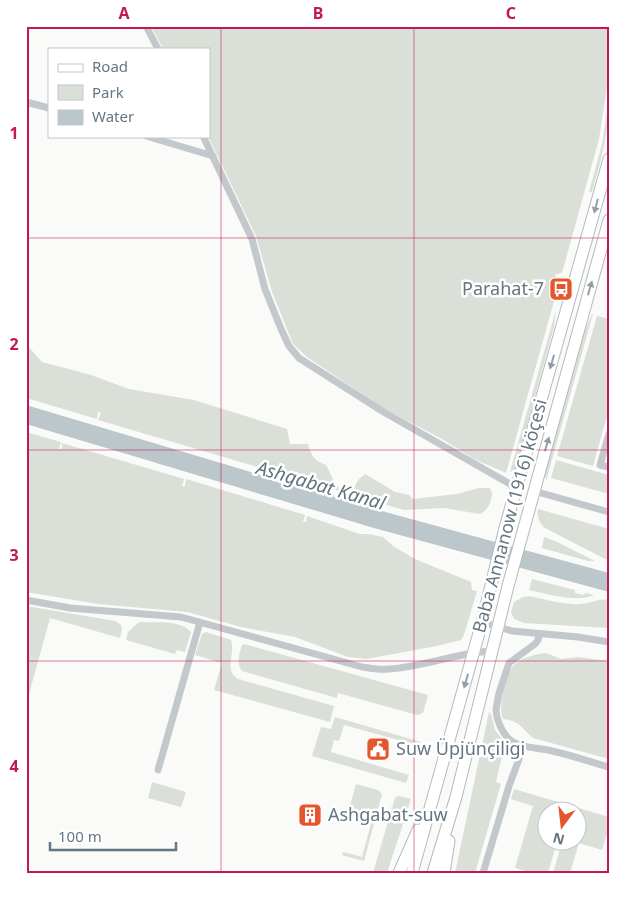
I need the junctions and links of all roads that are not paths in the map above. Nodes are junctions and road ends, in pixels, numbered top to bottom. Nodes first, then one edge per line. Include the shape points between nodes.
1 (146, 26) edge
2 (157, 48) edge
3 (26, 102) edge
4 (48, 108) edge
5 (153, 138) edge
6 (204, 138) edge
7 (213, 156) junction
8 (609, 159) edge
9 (609, 220) edge
10 (609, 434) edge
11 (609, 467) edge
12 (517, 488) junction
13 (534, 491) junction
14 (609, 512) edge
15 (26, 600) edge
16 (200, 622) junction
17 (482, 622) junction
18 (498, 626) junction
19 (539, 634) junction
20 (609, 642) edge
21 (491, 651) junction
22 (474, 652) junction
23 (519, 745) junction
24 (609, 767) edge
25 (158, 770) dead end
26 (456, 797) junction
27 (432, 798) junction
28 (399, 873) edge
29 (412, 873) edge
30 (433, 873) edge
31 (444, 873) edge
32 (483, 873) edge

1 - 2 street
3 - 4 street
5 - 7 street
6 - 7 street
7 - 12 street via 252,238 265,289 281,329 299,358 382,411
8 -> 12 main road, Baba Annanow (1916) köçesi
13 -> 9 main road, Baba Annanow (1916) köçesi
10 - 11 street via 600,465
12 - 17 main road, Baba Annanow (1916) köçesi
13 - 14 street
13 - 18 main road, Baba Annanow (1916) köçesi
15 - 16 street via 70,608 181,617
16 - 22 street via 362,667 406,667
16 - 25 street
17 - 18 street
17 - 22 main road, Baba Annanow (1916) köçesi
18 - 19 street
18 - 21 main road, Baba Annanow (1916) köçesi
19 - 20 street
19 - 23 street via 535,644 506,668 496,709 506,736
21 - 22 street
21 - 26 main road, Baba Annanow (1916) köçesi
22 -> 27 main road, Baba Annanow (1916) köçesi
23 - 24 street via 546,749
23 - 32 street via 519,759
26 - 30 main road, Baba Annanow (1916) köçesi
26 - 31 main road
27 - 28 main road
27 - 29 main road, Baba Annanow (1916) köçesi

